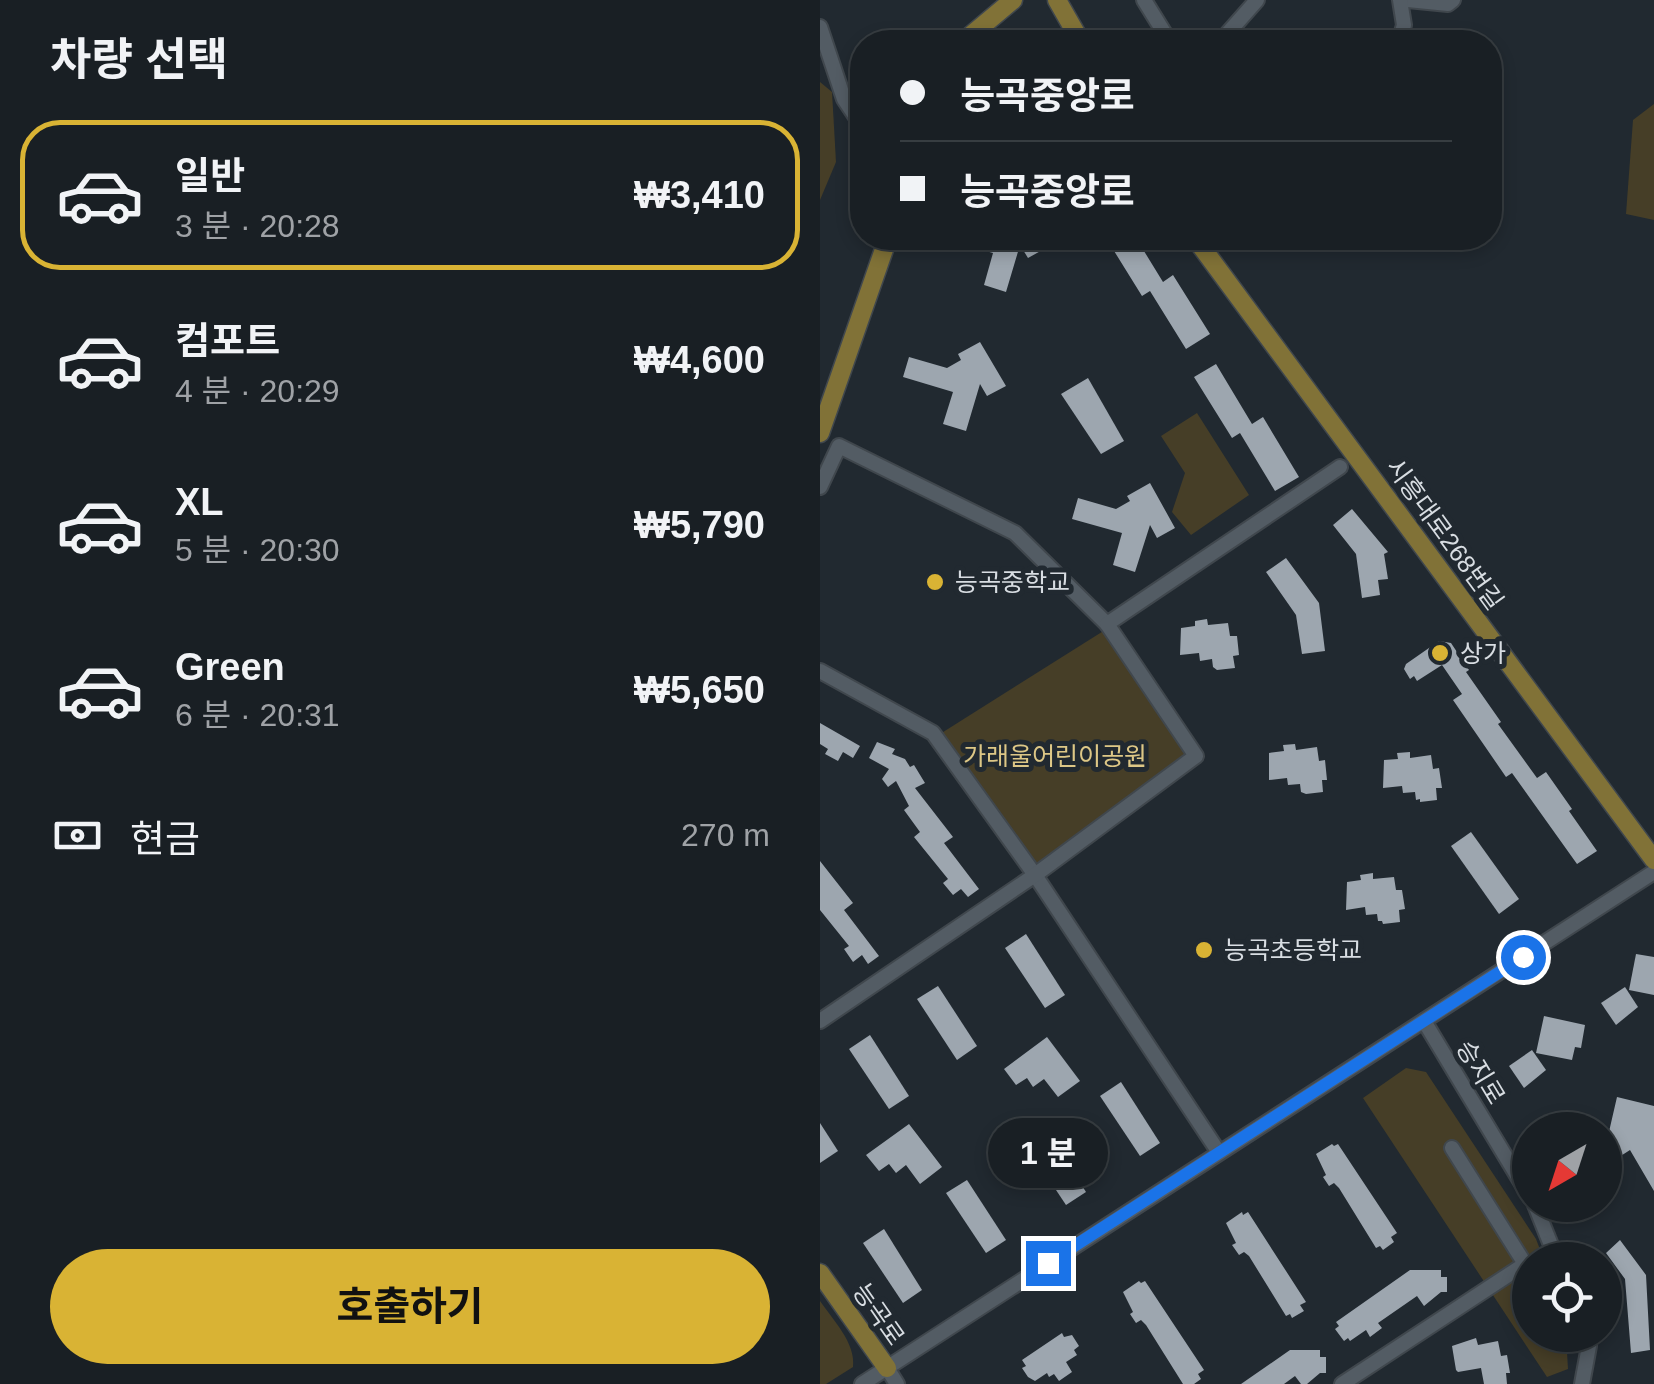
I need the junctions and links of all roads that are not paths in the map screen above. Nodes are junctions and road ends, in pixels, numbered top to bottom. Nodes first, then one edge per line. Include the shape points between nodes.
1 (1013, 0) edge
2 (1057, 0) edge
3 (1144, 0) edge
4 (1257, 0) edge
5 (1400, 0) edge
6 (1408, 0) edge
7 (1454, 0) edge
8 (820, 27) edge
9 (977, 30) edge
10 (1073, 30) edge
11 (1163, 30) edge
12 (1231, 30) edge
13 (1403, 30) edge
14 (850, 108) edge
15 (884, 250) edge
16 (1204, 250) edge
17 (820, 432) edge
18 (1340, 467) dead end
19 (820, 487) edge
20 (1107, 624) junction
21 (820, 671) edge
22 (1654, 860) edge
23 (1654, 872) edge
24 (1035, 876) junction
25 (1424, 1021) junction
26 (820, 1022) edge
27 (1452, 1148) dead end
28 (1218, 1151) junction
29 (1512, 1167) edge
30 (820, 1273) edge
31 (1588, 1352) edge
32 (892, 1376) edge
33 (862, 1384) edge
34 (1342, 1384) edge
35 (1582, 1384) edge

1 - 9 main road
2 - 10 main road
3 - 11 street
4 - 12 street
5 - 13 street
6 - 7 street
8 - 14 street
15 - 17 main road
16 - 22 main road, 시흥대로268번길
18 - 20 street
19 - 20 street via 838,446 1015,533
20 - 24 street via 1196,756
21 - 24 street via 932,734
23 - 25 street
24 - 26 street
24 - 28 street
25 - 28 street
25 - 29 street, 승지로
27 - 34 street via 1525,1264
28 - 32 street
30 - 32 main road, 능곡로
31 - 35 street
32 - 33 street

